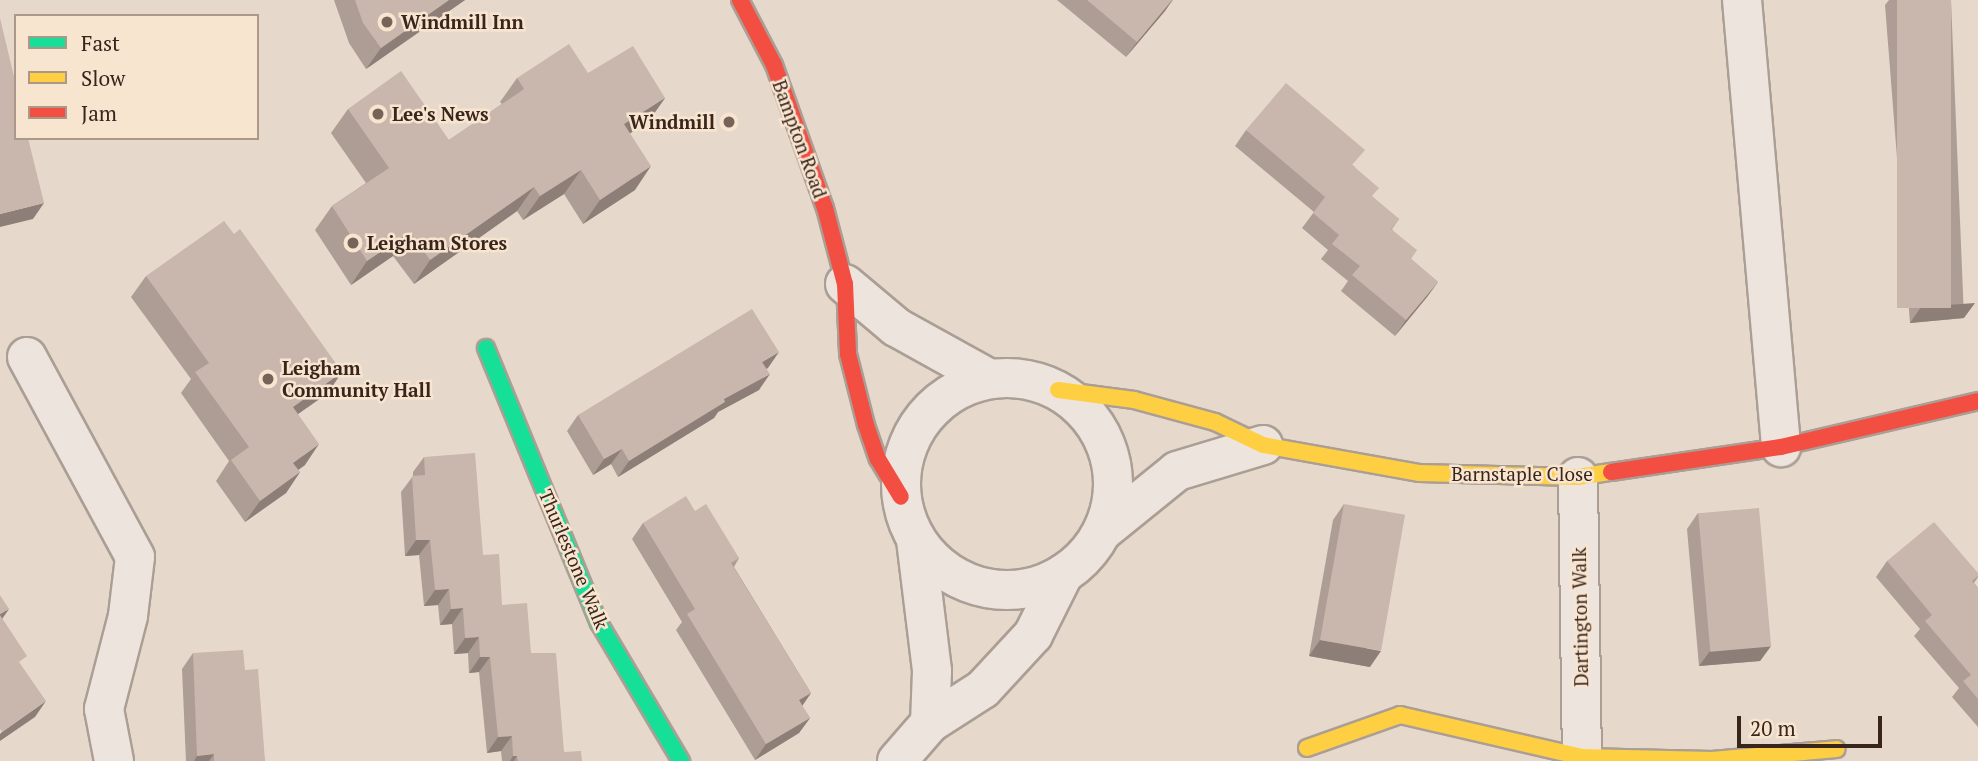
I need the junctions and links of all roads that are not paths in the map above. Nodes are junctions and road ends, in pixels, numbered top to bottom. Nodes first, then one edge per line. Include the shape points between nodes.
1 (740, 0) edge
2 (1742, 0) edge
3 (845, 285) junction
4 (486, 348) dead end
5 (27, 357) dead end
6 (990, 379) junction
7 (1058, 390) junction
8 (1978, 401) edge
9 (1263, 445) junction
10 (1781, 446) junction
11 (1578, 477) junction
12 (901, 497) junction
13 (1103, 531) junction
14 (916, 540) junction
15 (1064, 573) junction
16 (930, 723) junction
17 (1307, 748) dead end
18 (1836, 749) dead end
19 (1582, 757) junction
20 (114, 761) edge
21 (681, 761) edge
22 (897, 761) edge

1 - 3 street, Bampton Road via 774,65 825,208
2 - 10 street
3 - 6 street, Bampton Road via 896,327
3 - 12 street, Bampton Road via 848,354 866,425 878,459
4 - 21 street, Thurlestone Walk via 600,623
5 - 20 street via 135,557 128,616 104,709
6 - 7 street, Bampton Road via 1013,377
6 - 12 street, Bampton Road via 947,396 930,411 906,451
7 - 9 street, Barnstaple Close via 1134,400 1215,422
7 - 13 street, Bampton Road via 1076,403 1104,440 1113,485
8 - 10 street, Barnstaple Close
9 - 11 street, Barnstaple Close via 1419,473
9 - 13 street, Barnstaple Close via 1177,471
10 - 11 street, Barnstaple Close
11 - 19 street, Dartington Walk
12 - 14 street, Bampton Road
13 - 15 street, Bampton Road via 1080,561
14 - 15 street, Bampton Road via 945,571 984,588 1025,589
14 - 16 street via 932,671
15 - 16 street via 1033,635 983,689
16 - 22 street
17 - 19 street via 1399,715
18 - 19 street via 1712,760

